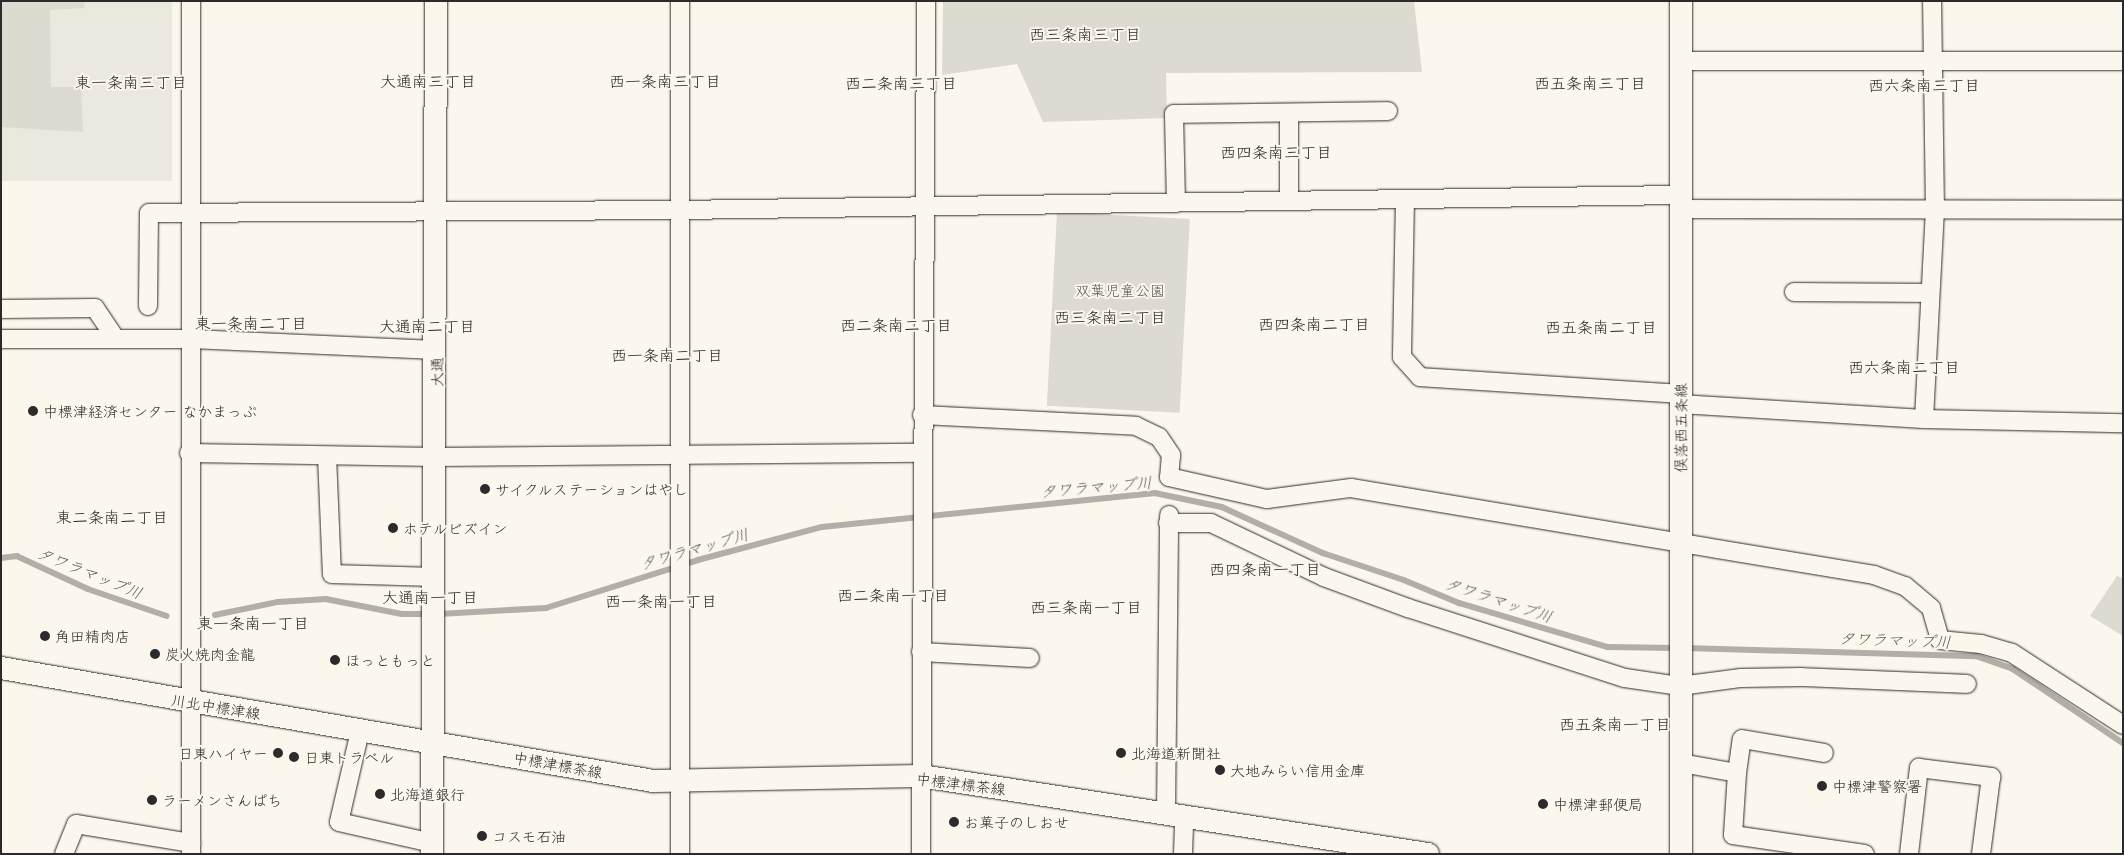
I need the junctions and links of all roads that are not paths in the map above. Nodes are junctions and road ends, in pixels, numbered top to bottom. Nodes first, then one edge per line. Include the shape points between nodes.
1 (191, 1) edge
2 (436, 1) edge
3 (680, 1) edge
4 (926, 1) edge
5 (1681, 1) edge
6 (1932, 1) edge
7 (1680, 61) junction
8 (2123, 61) edge
9 (1933, 63) junction
10 (1388, 111) dead end
11 (1289, 113) junction
12 (1289, 199) junction
13 (1405, 199) junction
14 (1680, 202) junction
15 (1176, 203) junction
16 (926, 205) junction
17 (679, 210) junction
18 (2123, 210) edge
19 (1935, 212) junction
20 (436, 213) junction
21 (190, 214) junction
22 (1794, 292) dead end
23 (1930, 293) junction
24 (148, 306) dead end
25 (1, 309) edge
26 (1, 339) edge
27 (116, 339) junction
28 (191, 339) junction
29 (436, 350) junction
30 (1680, 399) junction
31 (922, 415) junction
32 (1924, 418) junction
33 (2123, 423) edge
34 (189, 453) junction
35 (922, 453) junction
36 (678, 454) junction
37 (327, 456) junction
38 (436, 457) junction
39 (1680, 540) junction
40 (434, 578) junction
41 (921, 652) junction
42 (1030, 658) dead end
43 (1, 668) edge
44 (1680, 677) junction
45 (1967, 684) dead end
46 (191, 702) junction
47 (2123, 725) edge
48 (360, 731) junction
49 (432, 742) junction
50 (1824, 753) dead end
51 (1681, 763) junction
52 (1737, 773) junction
53 (921, 776) junction
54 (681, 782) junction
55 (1175, 816) junction
56 (191, 848) edge
57 (432, 848) edge
58 (1787, 848) edge
59 (64, 854) edge
60 (680, 854) edge
61 (921, 854) edge
62 (1183, 854) edge
63 (1428, 854) edge
64 (1681, 854) edge
65 (1865, 854) edge
66 (1909, 854) edge
67 (1981, 854) edge

1 - 21 street
2 - 20 main road, 大通
3 - 17 street
4 - 16 street
5 - 7 main road, 俣落西五条線
6 - 9 street
7 - 9 street
7 - 14 main road, 俣落西五条線
8 - 9 street
9 - 19 street
10 - 11 street
11 - 12 street
11 - 15 street via 1174,114
12 - 13 street
12 - 15 street
13 - 14 street
13 - 30 street via 1402,357 1420,377
14 - 19 street
14 - 30 main road, 俣落西五条線
15 - 16 street
16 - 17 street
16 - 31 street
17 - 20 street
17 - 36 street
18 - 19 street
19 - 23 street
20 - 21 street
20 - 29 main road, 大通
21 - 24 street via 149,213
21 - 28 street
22 - 23 street
23 - 32 street
25 - 27 street via 95,308
26 - 27 street
27 - 28 street
28 - 29 street
28 - 34 street
29 - 38 main road, 大通
30 - 32 street
30 - 39 main road, 俣落西五条線
31 - 35 street
31 - 39 street via 1136,426 1159,437 1171,455 1169,477 1267,499 1351,488
32 - 33 street
34 - 37 street
34 - 46 street
35 - 36 street
35 - 41 street
36 - 38 street
36 - 54 street
37 - 38 street
37 - 40 street via 332,574
38 - 40 main road, 大通
39 - 44 main road, 俣落西五条線
39 - 47 street via 1874,575 1905,586 1931,608 1940,640 1981,644 2012,653
40 - 49 main road, 大通
41 - 42 street
41 - 53 street
43 - 46 main road, 川北中標津線
44 - 45 street via 1801,677
44 - 51 main road, 俣落西五条線
44 - 55 street via 1625,678 1408,608 1324,576 1212,523 1168,519
46 - 48 main road, 川北中標津線
46 - 56 street
48 - 49 main road, 川北中標津線
48 - 57 street via 338,822
49 - 54 main road, 中標津標茶線 via 653,781
49 - 57 main road, 大通
50 - 52 street via 1742,738
51 - 52 street
51 - 64 main road, 俣落西五条線
52 - 58 street via 1733,835
53 - 54 main road, 中標津標茶線
53 - 55 main road, 中標津標茶線
53 - 61 street
54 - 60 street
55 - 62 street
55 - 63 main road, 中標津標茶線
56 - 59 street via 76,824
58 - 65 street
66 - 67 street via 1920,768 1991,777

